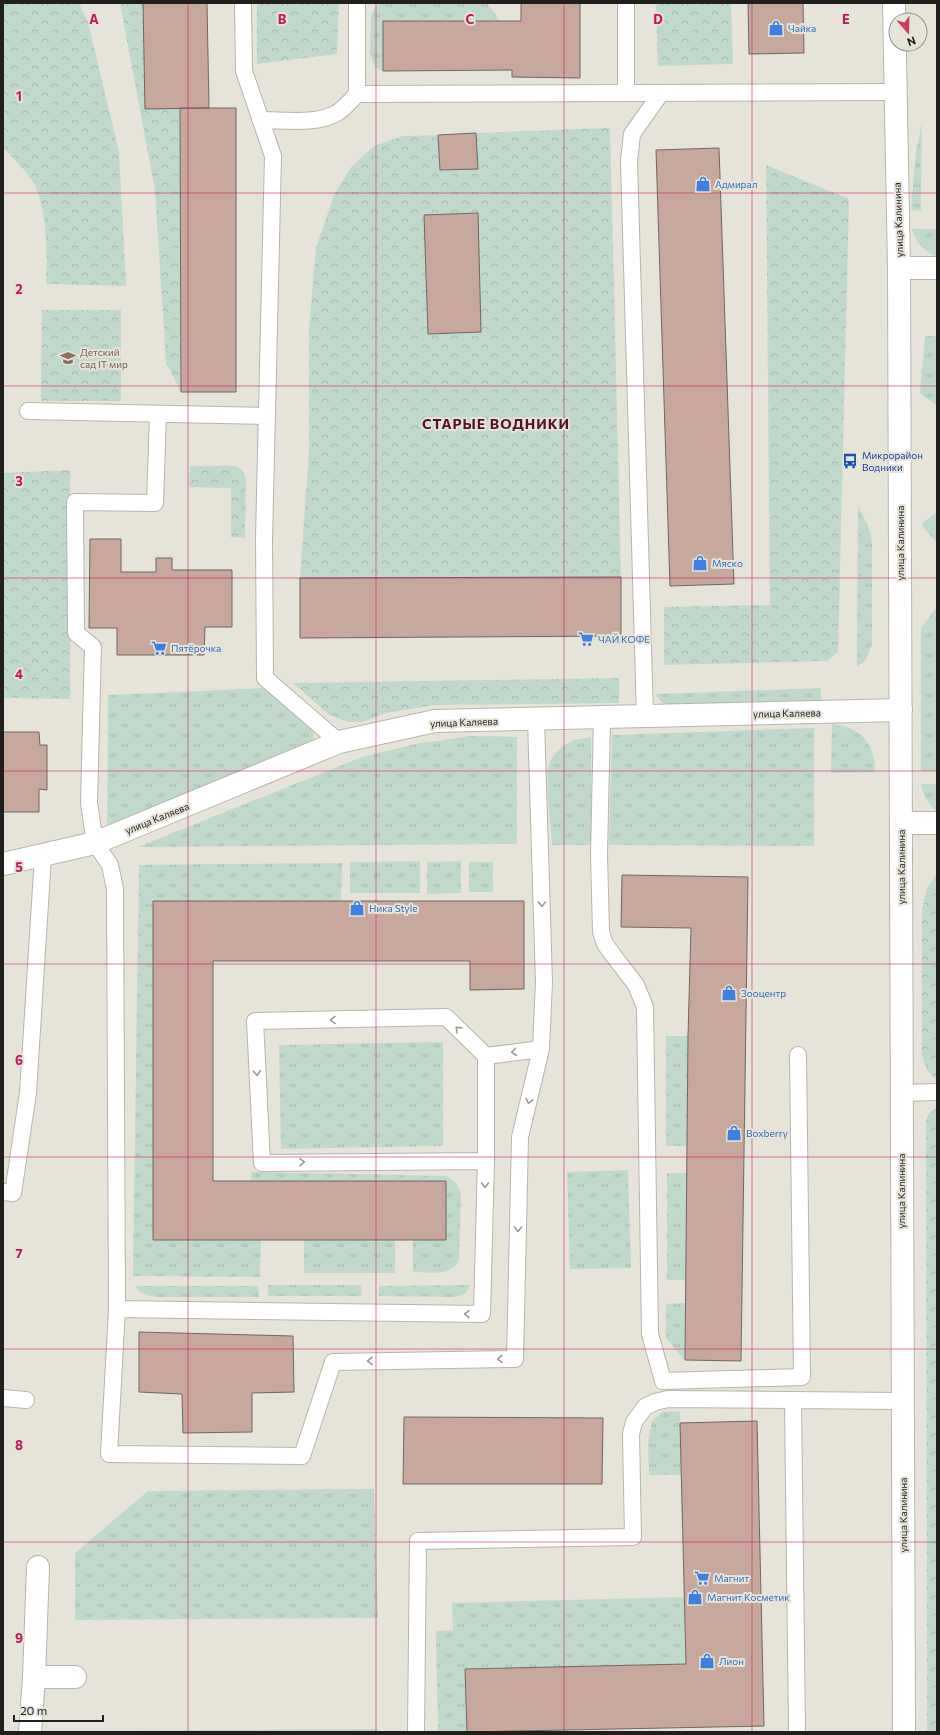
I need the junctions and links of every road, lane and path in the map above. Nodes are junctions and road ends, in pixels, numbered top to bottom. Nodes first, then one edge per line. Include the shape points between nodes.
1 (243, 3) edge
2 (357, 3) edge
3 (626, 3) edge
4 (894, 3) edge
5 (626, 92) junction
6 (896, 92) junction
7 (661, 93) junction
8 (357, 94) junction
9 (261, 120) junction
10 (899, 268) junction
11 (937, 268) edge
12 (28, 411) dead end
13 (158, 415) junction
14 (267, 416) junction
15 (900, 710) junction
16 (645, 717) junction
17 (602, 718) junction
18 (536, 720) junction
19 (339, 742) junction
20 (902, 823) junction
21 (937, 823) edge
22 (95, 843) junction
23 (43, 856) junction
24 (3, 864) edge
25 (541, 1049) junction
26 (798, 1055) dead end
27 (486, 1056) junction
28 (937, 1092) edge
29 (900, 1093) junction
30 (486, 1161) junction
31 (3, 1192) edge
32 (116, 1309) junction
33 (3, 1398) edge
34 (26, 1400) dead end
35 (793, 1401) junction
36 (902, 1401) junction
37 (38, 1567) dead end
38 (34, 1677) junction
39 (75, 1677) dead end
40 (30, 1732) edge
41 (416, 1732) edge
42 (796, 1732) edge
43 (904, 1732) edge

1 - 9 lane via 244,71
2 - 8 lane
3 - 5 lane
4 - 6 main road, улица Калинина
5 - 7 lane
5 - 8 lane
6 - 7 lane
6 - 10 main road, улица Калинина
7 - 16 lane via 632,134 629,160
8 - 9 lane via 328,117 311,120
9 - 14 lane via 273,156
10 - 11 main road
10 - 15 main road, улица Калинина
12 - 13 lane
13 - 14 lane
13 - 22 lane via 155,502 76,502 76,633 93,647 89,803
14 - 19 lane via 264,538 265,678
15 - 16 main road, улица Каляева
15 - 20 main road, улица Калинина
16 - 17 main road, улица Каляева
17 - 18 main road, улица Каляева
17 - 26 lane via 600,922 605,944 636,985 645,1007 650,1334 663,1381 802,1377
18 - 19 main road, улица Каляева via 436,721
18 -> 25 lane via 544,982
19 - 22 main road, улица Каляева
20 - 21 main road
20 - 29 main road, улица Калинина
22 - 23 main road, улица Каляева
22 - 32 lane via 110,866 116,889
23 - 24 main road, улица Каляева
23 - 31 lane via 28,1093 13,1193
25 -> 27 lane
25 -> 32 lane via 520,1137 515,1359 333,1362 302,1456 109,1454
27 - 30 lane
27 -> 30 lane via 446,1017 254,1021 262,1163
28 - 29 lane
29 - 36 main road, улица Калинина
30 -> 32 lane via 482,1314
33 - 34 lane
35 - 36 lane
35 - 41 lane via 668,1399 645,1407 634,1422 631,1434 633,1537 418,1541
35 - 42 lane
36 - 43 main road, улица Калинина
37 - 38 main road
38 - 39 main road
38 - 40 main road

